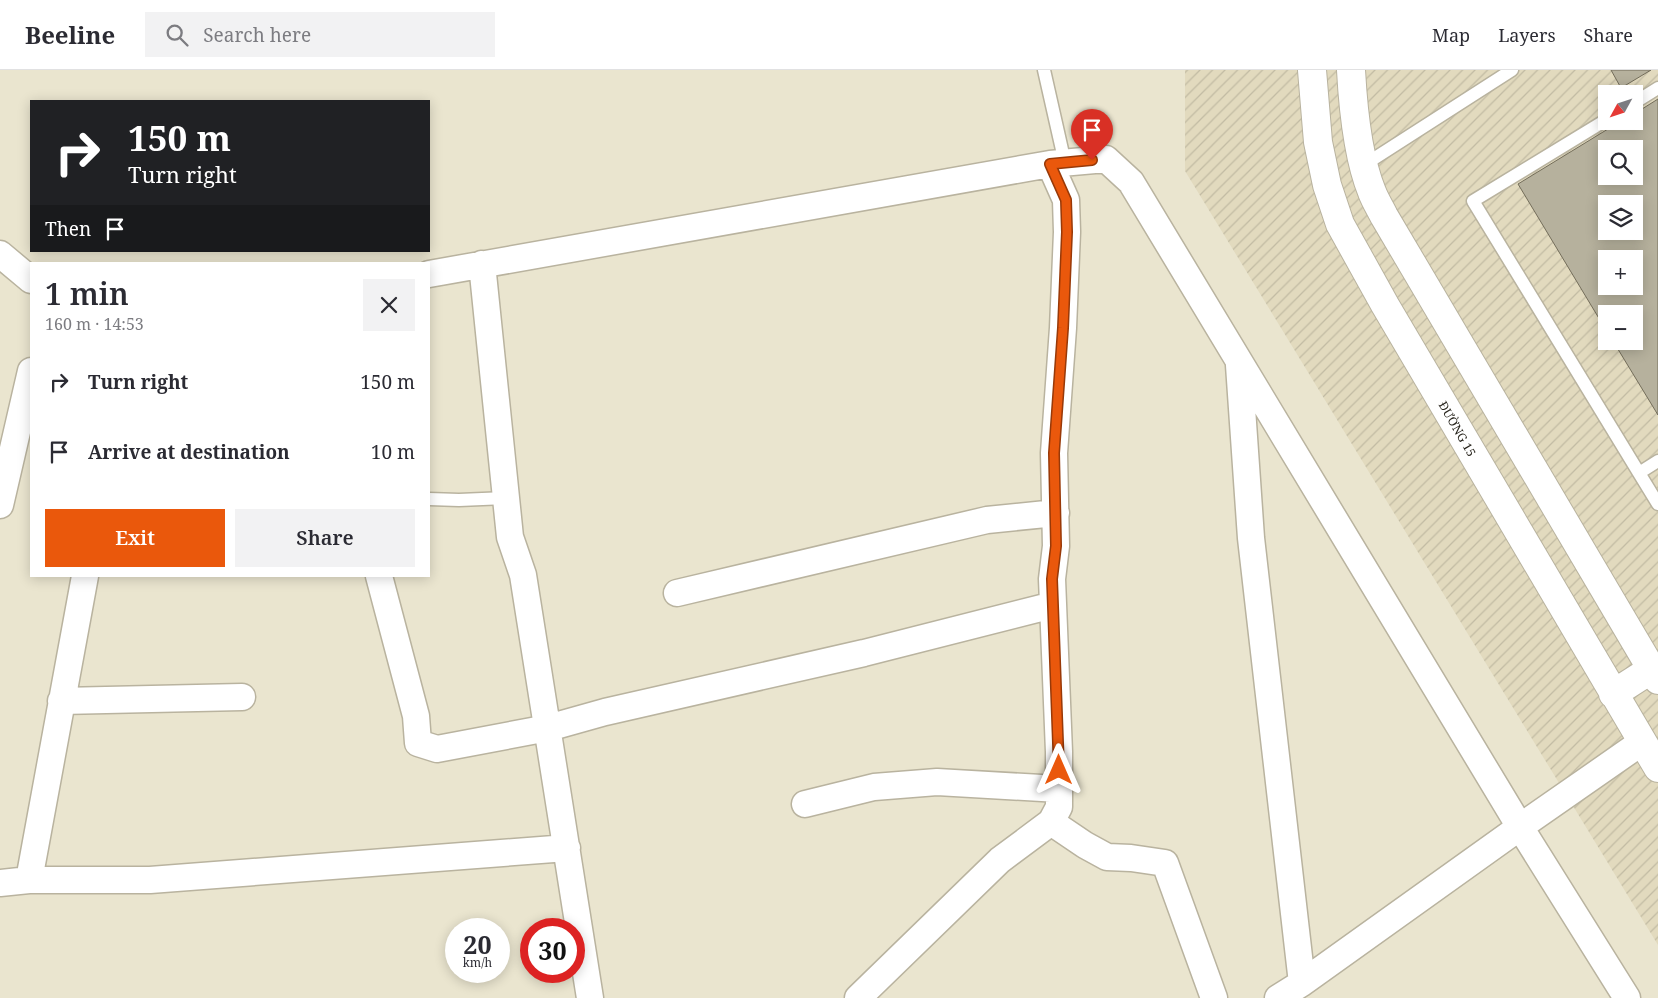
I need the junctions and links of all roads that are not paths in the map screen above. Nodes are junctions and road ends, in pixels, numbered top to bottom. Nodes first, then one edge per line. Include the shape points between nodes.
1 (1044, 70) edge
2 (1312, 70) edge
3 (1351, 70) edge
4 (1512, 70) edge
5 (1658, 88) edge
6 (1643, 97) edge
7 (1598, 125) edge
8 (1058, 163) junction
9 (1364, 165) junction
10 (1327, 185) junction
11 (482, 264) junction
12 (430, 274) edge
13 (1238, 359) junction
14 (30, 375) edge
15 (1658, 461) edge
16 (1639, 473) junction
17 (506, 498) junction
18 (430, 500) edge
19 (1658, 504) edge
20 (0, 505) edge
21 (1056, 513) junction
22 (85, 577) edge
23 (379, 577) edge
24 (677, 593) dead end
25 (1053, 605) junction
26 (1656, 677) edge
27 (1612, 694) junction
28 (242, 697) dead end
29 (62, 701) junction
30 (548, 728) junction
31 (1642, 742) junction
32 (1658, 768) edge
33 (1059, 789) junction
34 (805, 804) dead end
35 (1051, 822) junction
36 (1520, 826) junction
37 (567, 848) junction
38 (28, 880) junction
39 (0, 882) edge
40 (1302, 983) junction
41 (590, 998) edge
42 (858, 998) edge
43 (1214, 998) edge
44 (1278, 998) edge
45 (1627, 998) edge

1 - 8 lane
2 - 10 street, ĐƯỜNG 15 via 1318,142
3 - 9 street via 1353,104
4 - 9 lane
5 - 6 lane
7 - 16 lane via 1473,201
8 - 11 street
8 - 13 street via 1106,159 1131,182
8 - 21 street via 1066,208 1063,328 1054,453
9 - 10 street
9 - 26 street via 1372,191 1399,244
10 - 27 street, ĐƯỜNG 15 via 1340,224 1385,305
11 - 12 street
11 - 17 street
13 - 36 street
13 - 40 street via 1251,538
14 - 20 street
15 - 16 lane
16 - 19 lane
17 - 18 lane
17 - 30 street via 510,537 523,575
21 - 24 street via 987,520
21 - 25 street
22 - 29 street
23 - 30 street via 416,716 418,744 437,749
25 - 30 street
25 - 33 street
26 - 27 street
27 - 31 street, ĐƯỜNG 15
28 - 29 street
29 - 38 street
30 - 37 street
31 - 32 street, ĐƯỜNG 15
31 - 36 street
33 - 34 street via 937,782 874,787
33 - 35 street via 1059,807
35 - 42 street via 1000,860
35 - 43 street via 1106,857 1165,863
36 - 40 street
36 - 45 street
37 - 38 street via 150,880
37 - 41 street
38 - 39 street
40 - 44 street

